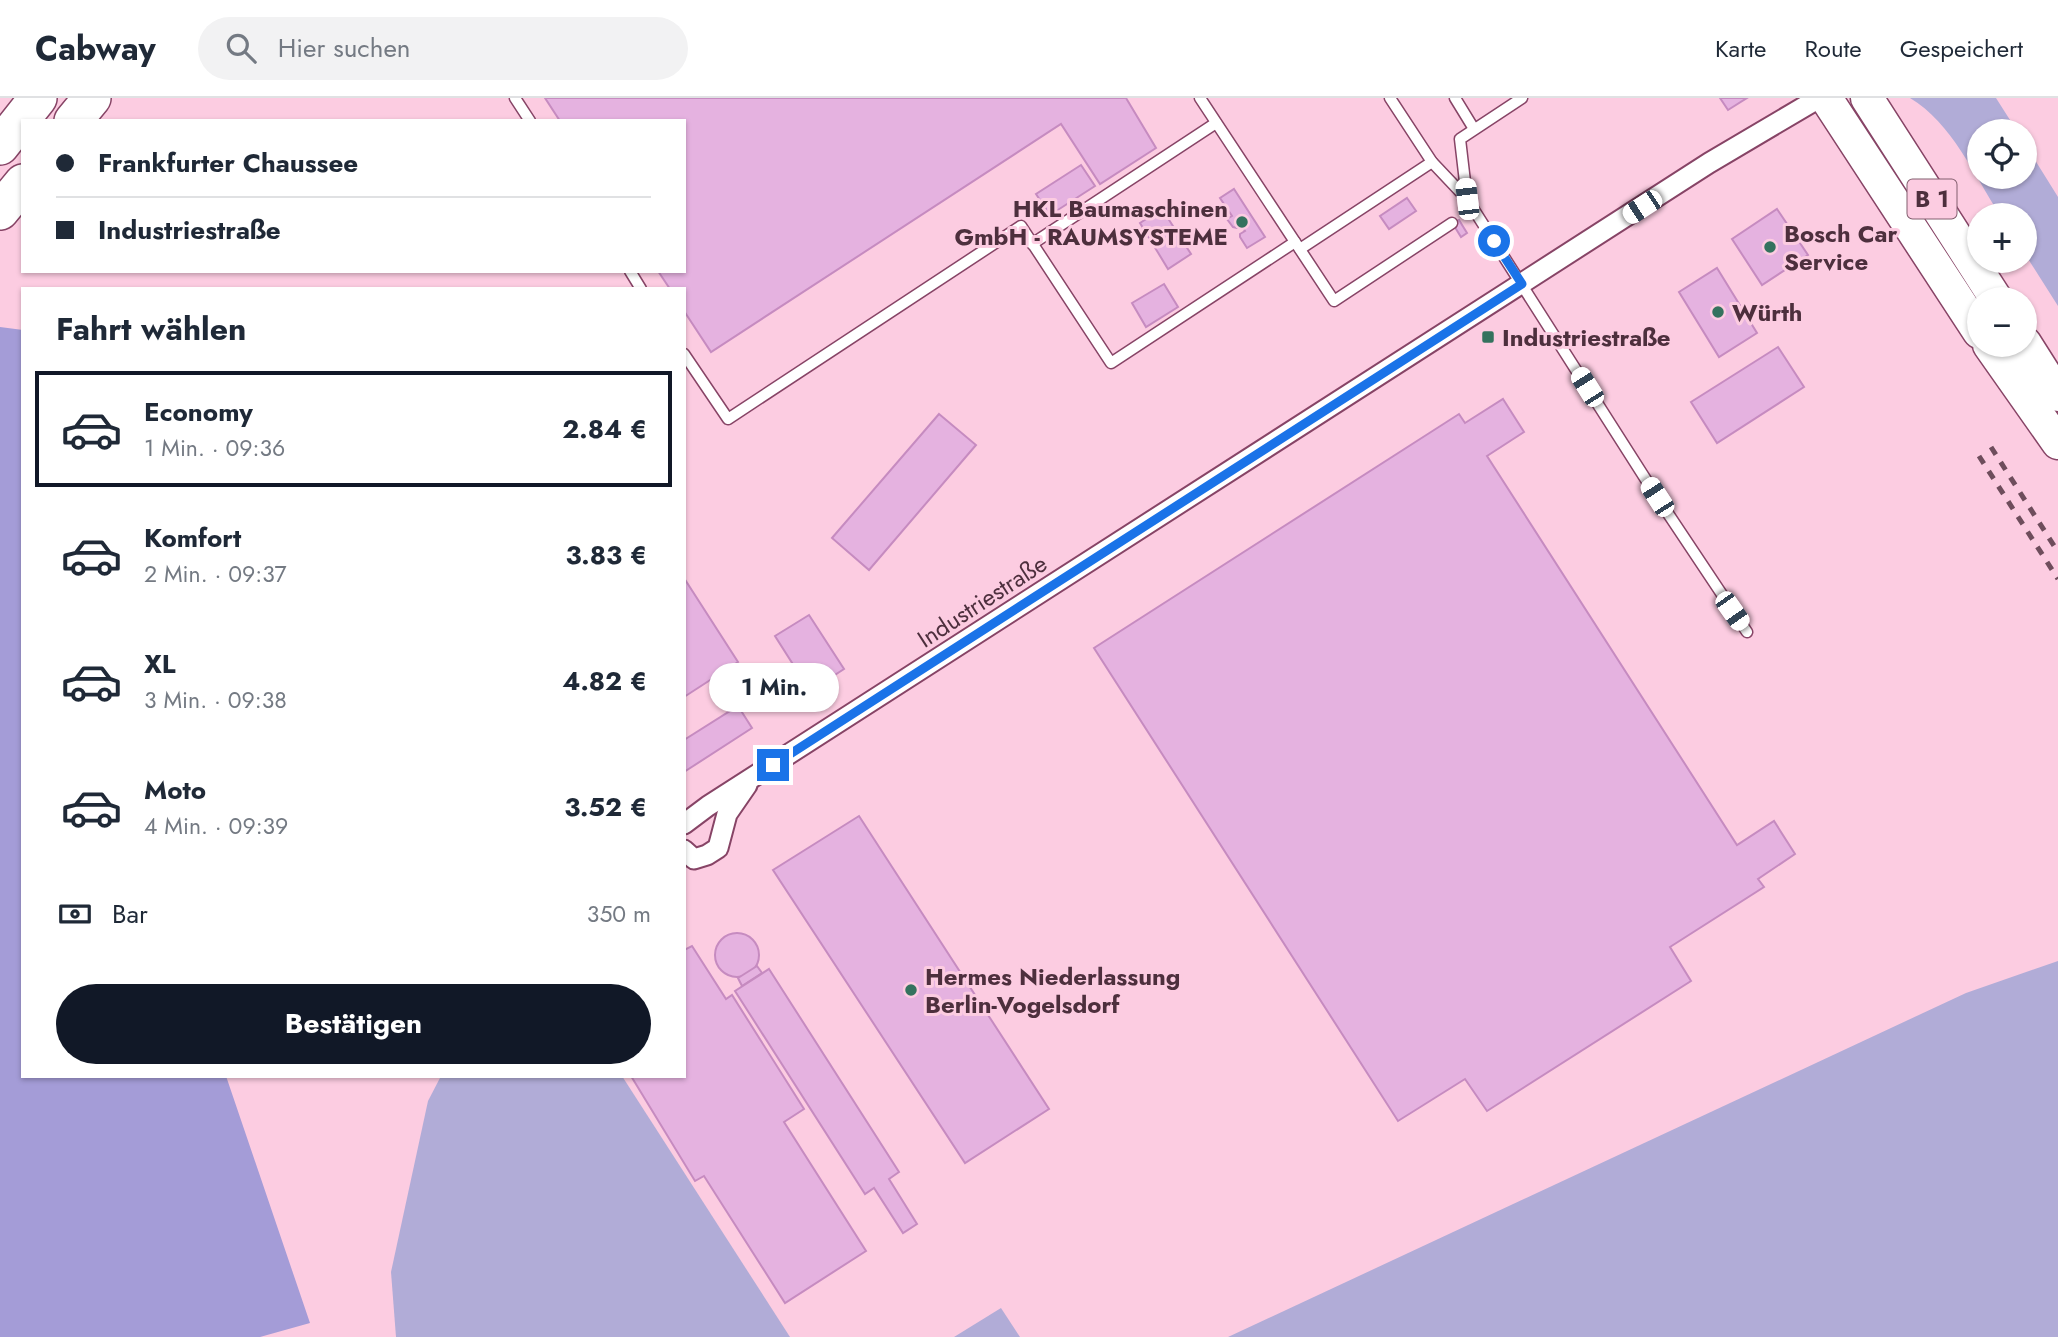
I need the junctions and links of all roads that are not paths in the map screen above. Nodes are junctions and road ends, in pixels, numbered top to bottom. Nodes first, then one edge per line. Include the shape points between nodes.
1 (38, 98) edge
2 (92, 98) edge
3 (515, 98) edge
4 (1200, 98) edge
5 (1390, 98) edge
6 (1455, 98) edge
7 (1522, 98) edge
8 (1819, 98) edge
9 (1826, 98) edge
10 (1867, 98) edge
11 (21, 119) edge
12 (21, 119) edge
13 (76, 119) edge
14 (529, 119) edge
15 (1216, 123) junction
16 (1474, 129) junction
17 (0, 146) edge
18 (1432, 162) junction
19 (21, 185) edge
20 (1467, 199) junction
21 (0, 211) edge
22 (1452, 223) dead end
23 (1032, 244) junction
24 (1298, 245) junction
25 (1522, 284) junction
26 (1988, 287) edge
27 (1967, 313) edge
28 (686, 357) edge
29 (1999, 357) edge
30 (2032, 357) edge
31 (2053, 419) edge
32 (1748, 632) dead end
33 (752, 779) junction
34 (686, 823) edge
35 (686, 852) edge

1 - 11 highway
2 - 13 highway
3 - 14 lane
4 - 15 lane
5 - 18 lane
6 - 16 lane
7 - 16 lane
8 - 25 street, Industriestraße
9 - 27 main road, B 1
10 - 26 main road, B 1
12 - 17 highway
15 - 23 lane
15 - 24 lane
16 - 20 lane via 1460,139
18 - 20 lane
18 - 24 lane
19 - 21 highway
20 - 25 lane
22 - 24 lane via 1334,301
23 - 24 lane via 1111,363
23 - 28 lane via 1021,226 727,419
25 - 32 lane
25 - 33 street, Industriestraße
29 - 31 main road
30 - 31 main road
33 - 34 street, Industriestraße
33 - 35 street, Industriestraße via 727,814 718,848 694,859

